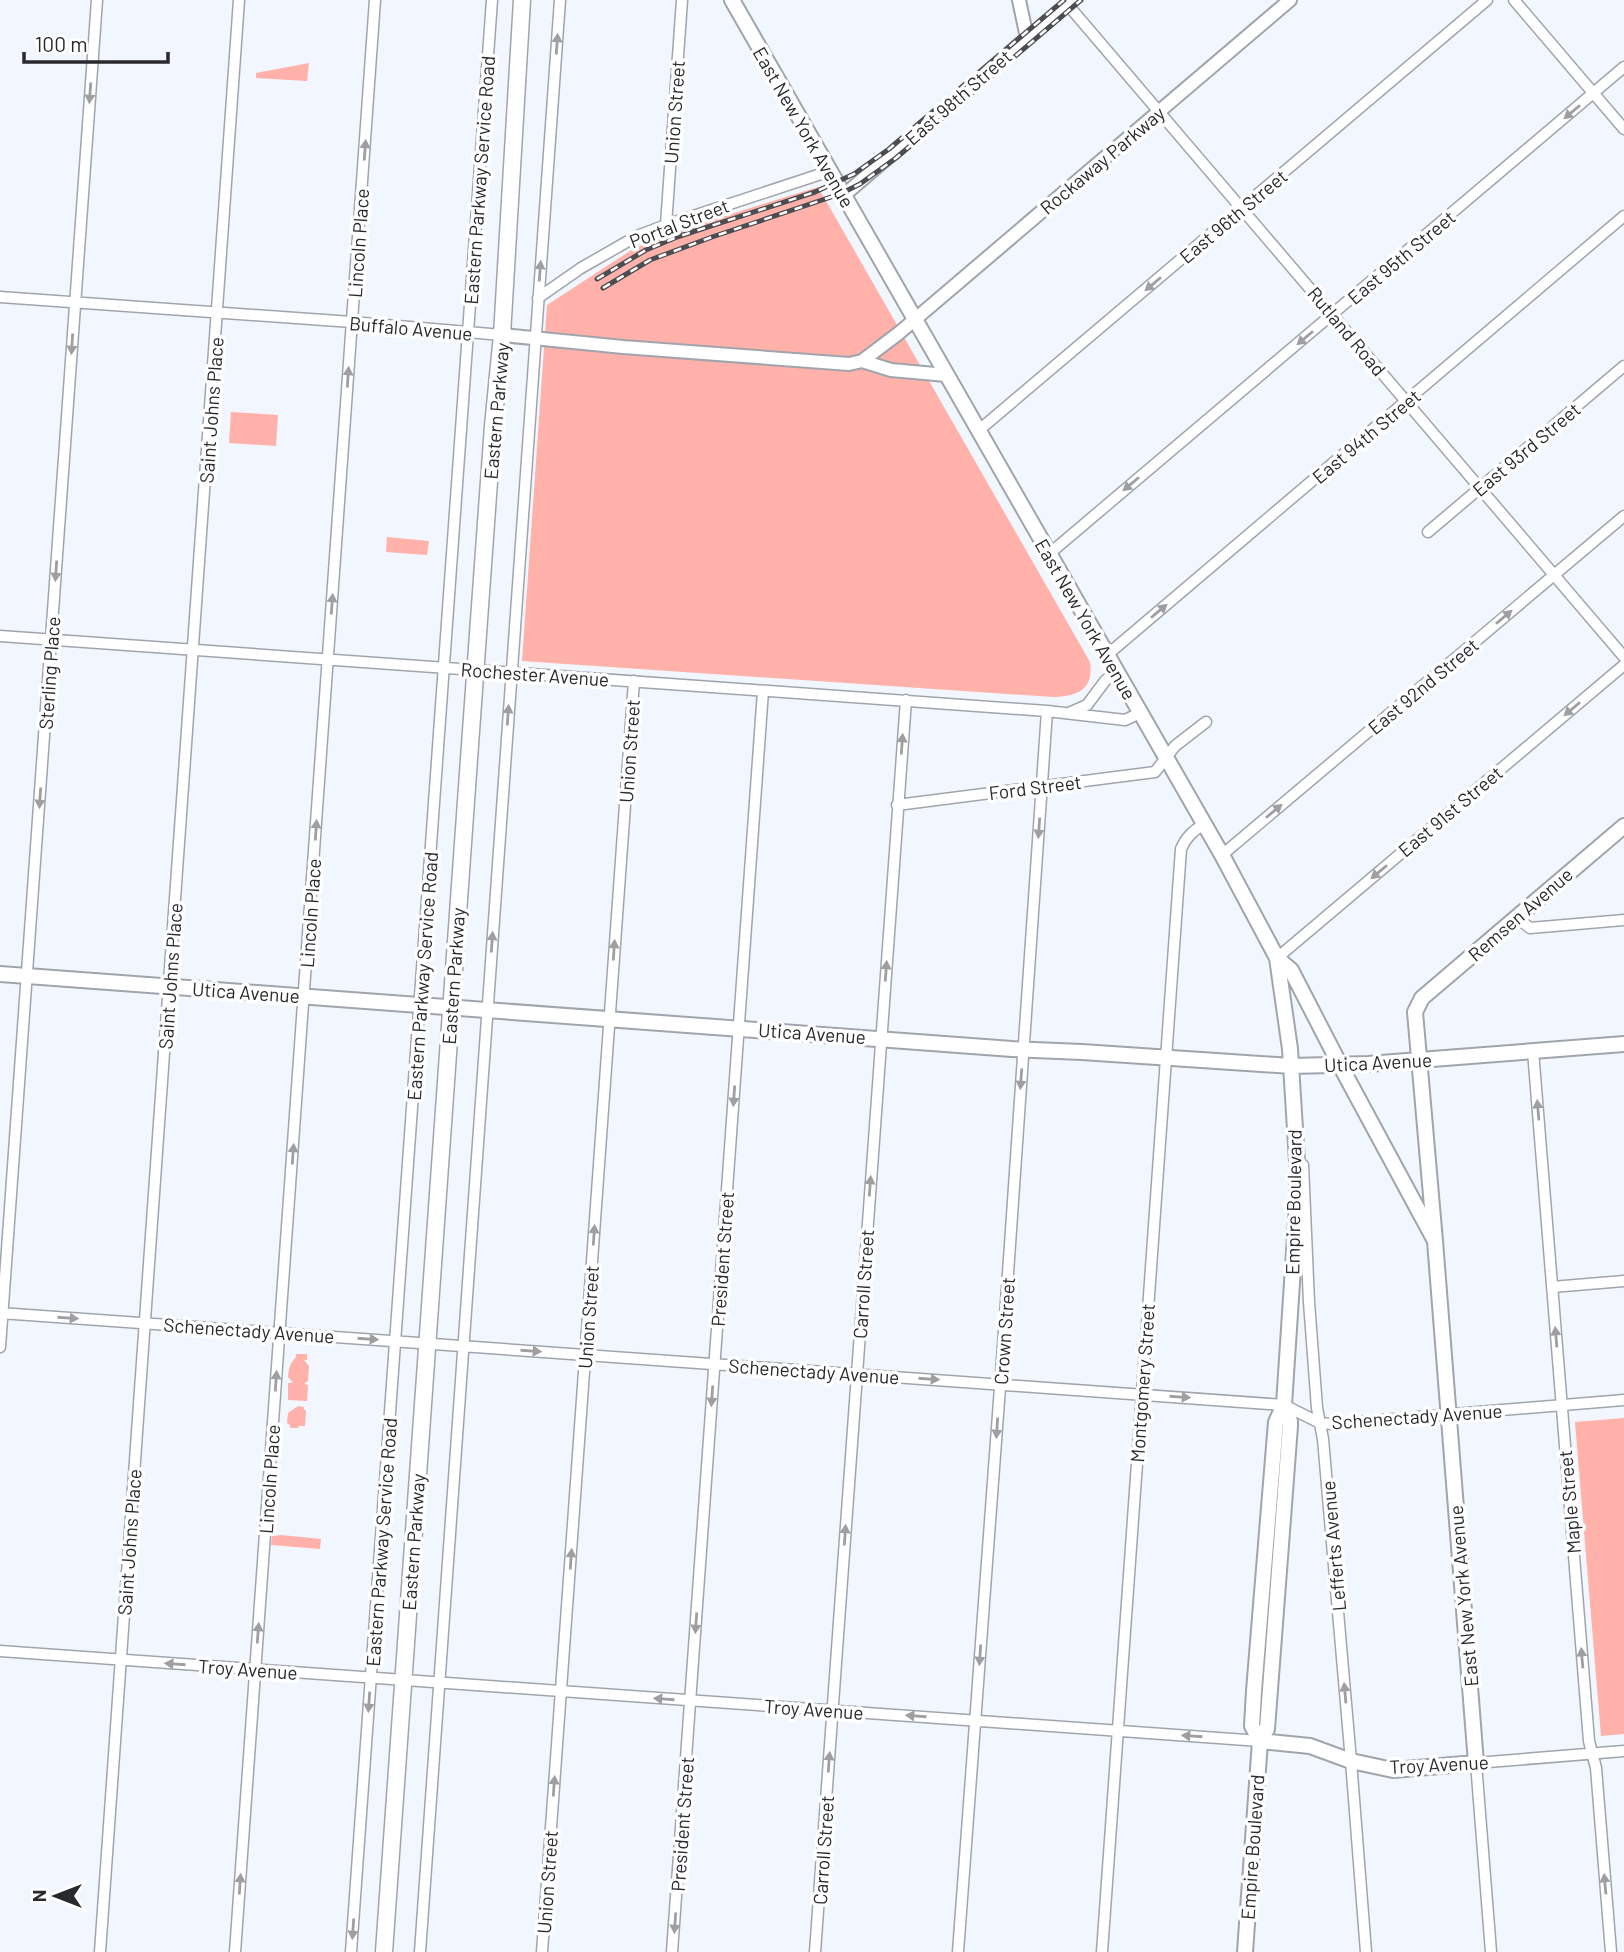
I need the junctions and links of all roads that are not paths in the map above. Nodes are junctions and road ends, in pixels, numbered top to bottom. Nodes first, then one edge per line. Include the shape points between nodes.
1 (97, 0) edge
2 (239, 0) edge
3 (375, 0) edge
4 (492, 0) edge
5 (522, 0) edge
6 (560, 0) edge
7 (682, 0) edge
8 (732, 0) edge
9 (1019, 0) edge
10 (1290, 0) edge
11 (1487, 0) edge
12 (1514, 0) edge
13 (1071, 2) edge
14 (1027, 38) junction
15 (1624, 68) edge
16 (1593, 93) junction
17 (1160, 111) junction
18 (1624, 130) edge
19 (830, 171) junction
20 (843, 196) junction
21 (1242, 208) junction
22 (1624, 216) edge
23 (666, 225) junction
24 (0, 297) edge
25 (538, 298) junction
26 (75, 303) junction
27 (218, 313) junction
28 (1333, 314) junction
29 (914, 319) junction
30 (352, 323) junction
31 (468, 332) junction
32 (502, 335) junction
33 (535, 339) junction
34 (862, 362) junction
35 (1624, 366) edge
36 (946, 375) junction
37 (1407, 401) junction
38 (978, 430) junction
39 (1480, 488) junction
40 (1624, 516) edge
41 (1428, 532) dead end
42 (1049, 554) junction
43 (1554, 575) junction
44 (0, 636) edge
45 (51, 639) junction
46 (193, 650) junction
47 (1107, 655) junction
48 (1624, 657) edge
49 (328, 659) junction
50 (1624, 665) edge
51 (443, 667) junction
52 (475, 670) junction
53 (1116, 671) junction
54 (511, 673) junction
55 (634, 681) junction
56 (763, 691) junction
57 (906, 700) junction
58 (1047, 710) junction
59 (1070, 713) junction
60 (1140, 713) junction
61 (1206, 722) dead end
62 (1166, 758) junction
63 (1042, 786) junction
64 (898, 805) junction
65 (1204, 824) junction
66 (1624, 826) edge
67 (1222, 855) junction
68 (1516, 917) junction
69 (1624, 920) edge
70 (1277, 958) junction
71 (0, 974) edge
72 (27, 976) junction
73 (169, 986) junction
74 (304, 996) junction
75 (1418, 1004) joint
76 (420, 1005) junction
77 (452, 1008) junction
78 (487, 1010) junction
79 (609, 1018) junction
80 (739, 1028) junction
81 (881, 1039) junction
82 (1624, 1044) edge
83 (1023, 1050) junction
84 (1533, 1051) junction
85 (1166, 1058) junction
86 (1419, 1060) junction
87 (1340, 1065) junction
88 (1291, 1066) junction
89 (1296, 1141) junction
90 (1435, 1241) junction
91 (1624, 1281) edge
92 (1552, 1287) junction
93 (1, 1313) edge
94 (145, 1323) junction
95 (279, 1332) junction
96 (395, 1340) junction
97 (427, 1343) junction
98 (463, 1346) junction
99 (0, 1347) edge
100 (585, 1355) junction
101 (714, 1364) junction
102 (857, 1374) junction
103 (1000, 1384) junction
104 (1141, 1394) junction
105 (1624, 1400) edge
106 (1284, 1405) junction
107 (1562, 1405) junction
108 (1448, 1414) junction
109 (1320, 1423) junction
110 (0, 1651) edge
111 (121, 1660) junction
112 (256, 1670) junction
113 (371, 1678) junction
114 (403, 1680) junction
115 (438, 1683) junction
116 (561, 1691) junction
117 (691, 1701) junction
118 (833, 1711) junction
119 (975, 1720) junction
120 (1117, 1731) junction
121 (1260, 1741) junction
122 (1624, 1751) edge
123 (1592, 1754) junction
124 (1352, 1761) junction
125 (1476, 1763) junction
126 (100, 1952) edge
127 (235, 1952) edge
128 (351, 1952) edge
129 (384, 1952) edge
130 (420, 1952) edge
131 (542, 1952) edge
132 (673, 1952) edge
133 (815, 1952) edge
134 (958, 1952) edge
135 (1102, 1952) edge
136 (1244, 1952) edge
137 (1366, 1952) edge
138 (1492, 1952) edge
139 (1611, 1952) edge

1 -> 26 street, Sterling Place
2 - 27 street, Saint Johns Place
30 -> 3 street, Lincoln Place
4 - 31 street, Eastern Parkway Service Road
5 - 32 main road, Eastern Parkway
25 -> 6 street
7 - 23 street, Union Street
8 - 19 main road, East New York Avenue
9 - 14 street
10 - 17 street, Rockaway Parkway
11 - 21 street, East 96th Street
12 - 16 street
13 - 14 street, East 98th Street
13 - 17 street, Rutland Road
14 - 20 street, East 98th Street
15 - 16 street, East 95th Street
16 - 18 street
16 -> 28 street, East 95th Street
17 - 21 street, Rutland Road
17 - 29 street, Rockaway Parkway
19 - 20 main road, East New York Avenue
19 - 23 street, Portal Street
20 - 29 main road, East New York Avenue
21 - 28 street, Rutland Road
21 -> 38 street, East 96th Street
22 - 37 street, East 94th Street
23 - 25 street, Portal Street via 605,254
24 - 26 street, Buffalo Avenue
25 - 33 street
26 - 27 street, Buffalo Avenue
26 -> 45 street, Sterling Place
27 - 30 street, Buffalo Avenue
27 - 46 street, Saint Johns Place
28 - 37 street, Rutland Road
28 -> 42 street, East 95th Street
29 - 34 street
29 - 36 main road, East New York Avenue
30 - 31 street, Buffalo Avenue
49 -> 30 street, Lincoln Place
31 - 32 street, Buffalo Avenue
31 - 51 street, Eastern Parkway Service Road
32 - 33 street, Buffalo Avenue
32 - 52 main road, Eastern Parkway
33 - 34 street, Buffalo Avenue
33 - 54 street
34 - 36 street, Buffalo Avenue
35 - 39 street, East 93rd Street
36 - 38 main road, East New York Avenue
37 - 39 street, Rutland Road
47 -> 37 street, East 94th Street
38 - 42 main road, East New York Avenue
39 - 41 street, East 93rd Street
39 - 43 street, Rutland Road
40 - 43 street, East 92nd Street
42 - 47 main road, East New York Avenue
43 - 48 street, Rutland Road
67 -> 43 street, East 92nd Street
44 - 45 street, Rochester Avenue
45 - 46 street, Rochester Avenue
45 -> 72 street, Sterling Place
46 - 49 street, Rochester Avenue
46 - 73 street, Saint Johns Place
47 - 53 main road, East New York Avenue
49 - 51 street, Rochester Avenue
74 -> 49 street, Lincoln Place
50 -> 70 street, East 91st Street
51 - 52 street, Rochester Avenue
51 - 76 street, Eastern Parkway Service Road
52 - 54 street, Rochester Avenue
52 - 77 main road, Eastern Parkway
53 - 59 street via 1087,705
53 - 60 main road, East New York Avenue
54 - 55 street, Rochester Avenue
78 -> 54 street
55 - 56 street, Rochester Avenue
79 -> 55 street, Union Street
56 - 57 street, Rochester Avenue
56 - 80 street, President Street
57 - 58 street, Rochester Avenue
64 -> 57 street, Carroll Street
58 - 59 street, Rochester Avenue
58 - 63 street, Crown Street
59 - 60 street, Rochester Avenue via 1125,720
60 - 62 main road, East New York Avenue
61 - 62 street
62 - 63 street, Ford Street via 1155,772
62 - 65 main road, East New York Avenue
63 - 64 street, Ford Street
63 -> 83 street, Crown Street
81 -> 64 street, Carroll Street
65 - 67 main road, East New York Avenue
65 - 85 street, Montgomery Street via 1185,839 1181,849
66 - 68 main road, Remsen Avenue
67 - 70 main road, East New York Avenue
68 - 69 street via 1531,928
68 - 75 main road, Remsen Avenue
70 - 87 main road, East New York Avenue via 1291,970
70 - 88 main road, Empire Boulevard
71 - 72 main road, Utica Avenue
72 - 73 main road, Utica Avenue
72 - 93 street, Sterling Place
73 - 74 main road, Utica Avenue
73 - 94 street, Saint Johns Place
74 - 76 main road, Utica Avenue
95 -> 74 street, Lincoln Place
75 - 86 main road, East New York Avenue
76 - 77 main road, Utica Avenue
76 - 96 street, Eastern Parkway Service Road
77 - 78 main road, Utica Avenue
77 - 97 main road, Eastern Parkway
78 - 79 main road, Utica Avenue
78 - 98 street
79 - 80 main road, Utica Avenue
100 -> 79 street, Union Street
80 - 81 main road, Utica Avenue
80 -> 101 street, President Street
81 - 83 main road, Utica Avenue
102 -> 81 street, Carroll Street
82 - 84 main road, Utica Avenue
83 - 85 main road, Utica Avenue
83 -> 103 street, Crown Street
84 - 86 main road, Utica Avenue
92 -> 84 street, Maple Street
85 - 88 main road, Utica Avenue
85 - 104 street, Montgomery Street
86 - 87 main road, Utica Avenue
86 - 90 main road, East New York Avenue
87 - 88 main road, Utica Avenue
87 - 90 main road, East New York Avenue
88 - 89 main road, Empire Boulevard
89 - 106 main road, Empire Boulevard via 1297,1206
89 - 109 street, Lefferts Avenue via 1304,1174
90 - 108 main road, East New York Avenue
91 - 92 street
107 -> 92 street, Maple Street
93 -> 94 street, Schenectady Avenue
93 - 99 street, Sterling Place
94 - 95 street, Schenectady Avenue
94 - 111 street, Saint Johns Place
95 -> 96 street, Schenectady Avenue
112 -> 95 street, Lincoln Place
96 - 97 street, Schenectady Avenue
96 - 113 street, Eastern Parkway Service Road
97 - 98 street, Schenectady Avenue
97 - 114 main road, Eastern Parkway
98 -> 100 street, Schenectady Avenue
98 - 115 street
100 - 101 street, Schenectady Avenue
116 -> 100 street, Union Street
101 - 102 street, Schenectady Avenue
101 -> 117 street, President Street
102 -> 103 street, Schenectady Avenue
118 -> 102 street, Carroll Street
103 - 104 street, Schenectady Avenue
103 -> 119 street, Crown Street
104 -> 106 street, Schenectady Avenue
104 - 120 street, Montgomery Street
105 - 107 street, Schenectady Avenue
106 - 109 street, Schenectady Avenue
106 - 121 main road, Empire Boulevard via 1290,1426 1266,1728
107 - 108 street, Schenectady Avenue
123 -> 107 street, Maple Street
108 - 109 street, Schenectady Avenue
108 - 125 main road, East New York Avenue
124 -> 109 street, Lefferts Avenue
110 - 111 street, Troy Avenue
112 -> 111 street, Troy Avenue
111 - 126 street, Saint Johns Place
112 - 113 street, Troy Avenue
127 -> 112 street, Lincoln Place
113 - 114 street, Troy Avenue
113 -> 128 street, Eastern Parkway Service Road
114 - 115 street, Troy Avenue
114 - 129 main road, Eastern Parkway
115 - 116 street, Troy Avenue
115 - 130 street
117 -> 116 street, Troy Avenue
131 -> 116 street, Union Street
117 - 118 street, Troy Avenue
117 -> 132 street, President Street
119 -> 118 street, Troy Avenue
133 -> 118 street, Carroll Street
119 - 120 street, Troy Avenue
119 - 134 street, Crown Street
121 -> 120 street, Troy Avenue
120 - 135 street, Montgomery Street
121 - 124 main road, Troy Avenue via 1310,1746
121 - 136 main road, Empire Boulevard
122 - 123 street, Troy Avenue
123 - 125 street, Troy Avenue
139 -> 123 street, Maple Street
124 - 125 main road, Troy Avenue via 1393,1770
124 - 137 street, Lefferts Avenue
125 - 138 street, East New York Avenue

